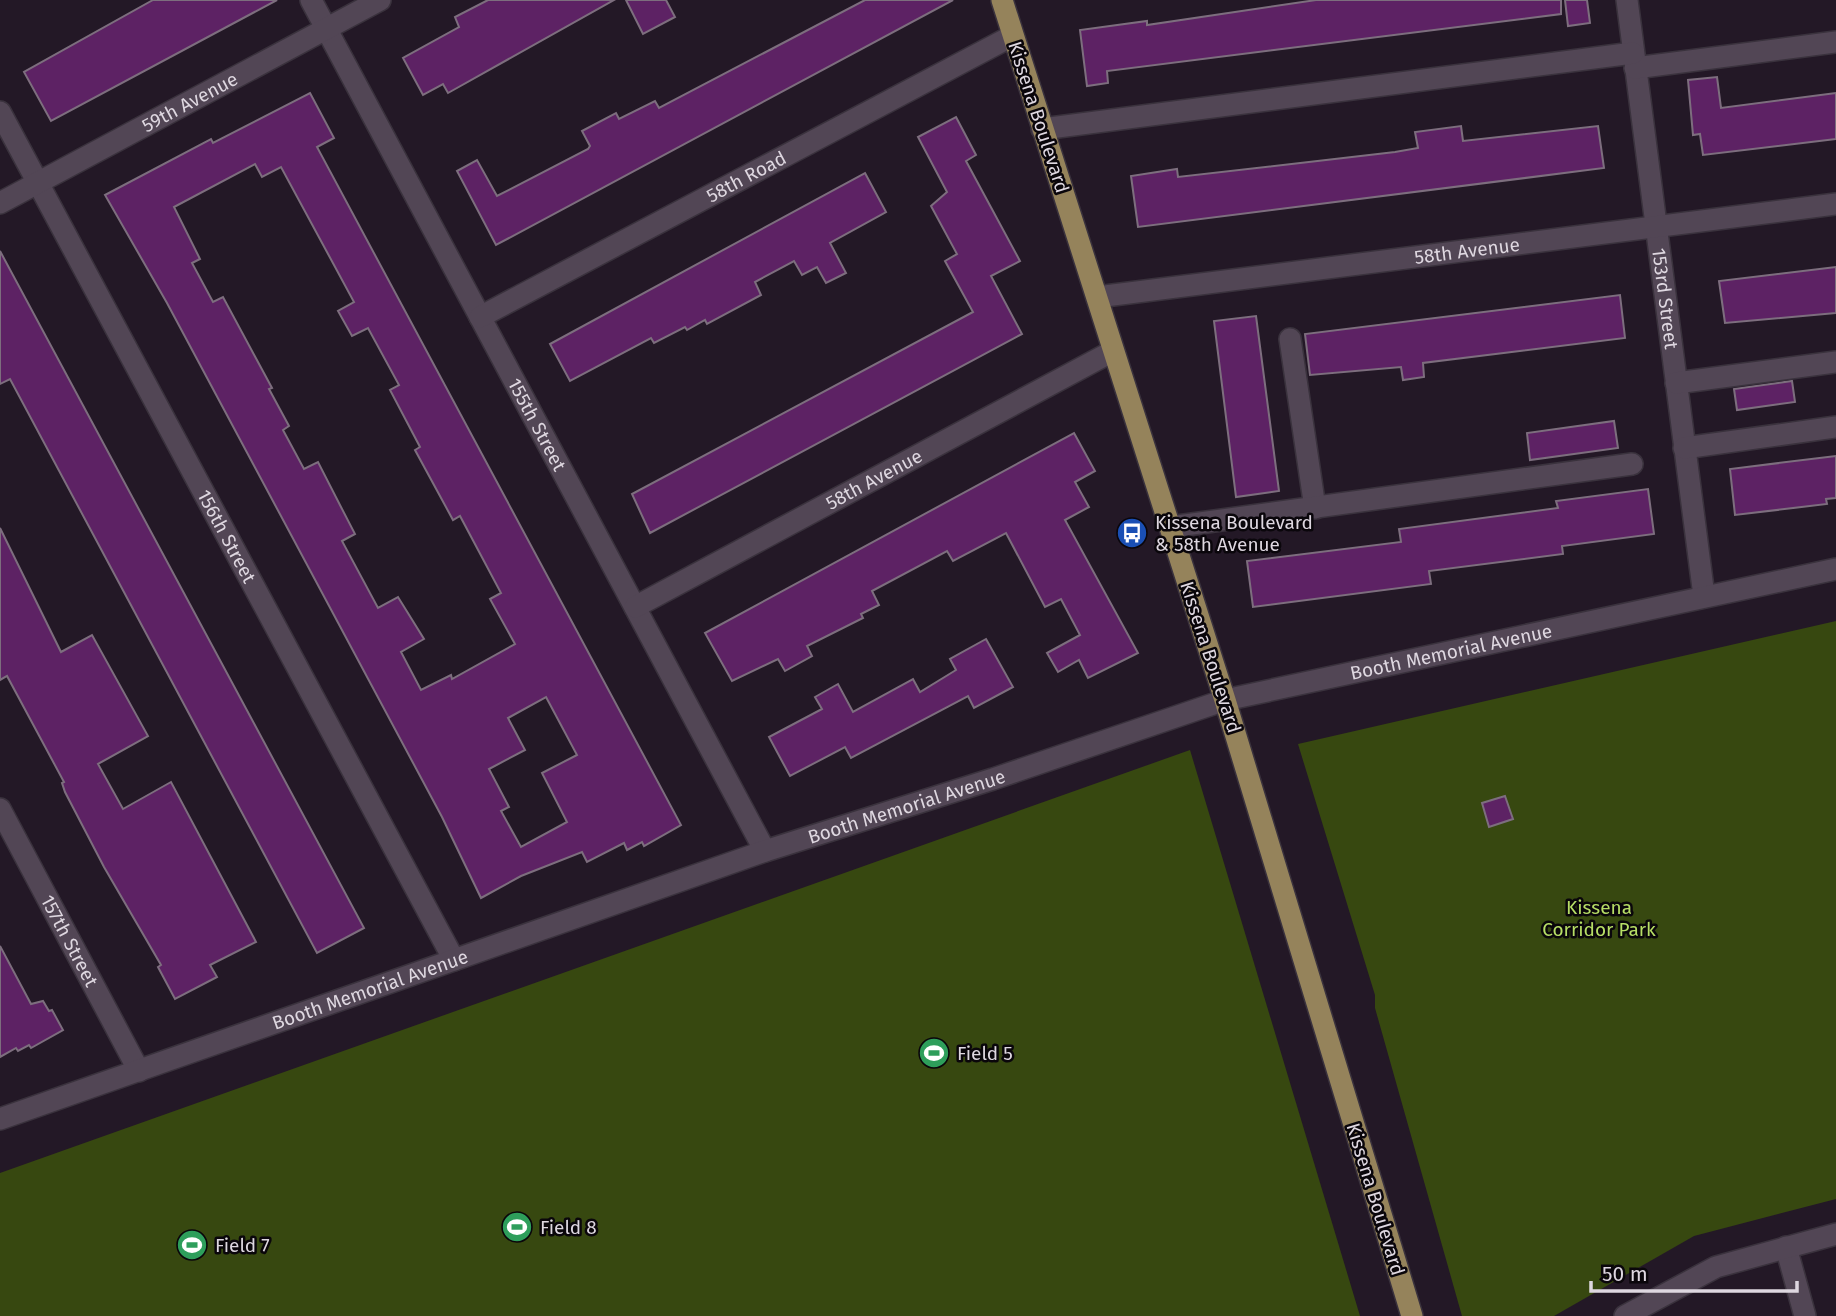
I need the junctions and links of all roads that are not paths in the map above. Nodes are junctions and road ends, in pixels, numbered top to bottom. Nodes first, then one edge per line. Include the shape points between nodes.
1 (311, 0) edge
2 (380, 0) edge
3 (1002, 0) edge
4 (1627, 0) edge
5 (326, 29) junction
6 (1012, 36) junction
7 (1836, 42) edge
8 (1634, 60) junction
9 (0, 112) edge
10 (1042, 129) junction
11 (38, 183) junction
12 (0, 203) edge
13 (1836, 204) edge
14 (1656, 226) junction
15 (1097, 297) junction
16 (480, 317) junction
17 (1290, 339) dead end
18 (1113, 351) junction
19 (1836, 362) edge
20 (1676, 383) junction
21 (1836, 427) edge
22 (1684, 448) junction
23 (1632, 464) dead end
24 (1315, 508) junction
25 (1170, 527) junction
26 (1836, 569) edge
27 (1704, 596) junction
28 (635, 607) junction
29 (1225, 700) junction
30 (0, 809) edge
31 (765, 851) junction
32 (454, 960) junction
33 (139, 1071) junction
34 (0, 1119) edge
35 (1836, 1234) edge
36 (1786, 1247) junction
37 (1412, 1316) edge
38 (1625, 1316) edge
39 (1805, 1316) edge

1 - 5 street, 155th Street
2 - 5 street, 59th Avenue
3 - 6 main road, Kissena Boulevard
4 - 8 street, 153rd Street
5 - 11 street, 59th Avenue
5 - 16 street, 155th Street
6 - 10 main road, Kissena Boulevard
6 - 16 street, 58th Road
7 - 8 street
8 - 10 street
8 - 14 street, 153rd Street
9 - 11 street, 156th Street
10 - 15 main road, Kissena Boulevard
11 - 12 street, 59th Avenue
11 - 32 street, 156th Street
13 - 14 street, 58th Avenue
14 - 15 street, 58th Avenue
14 - 20 street, 153rd Street
15 - 18 main road, Kissena Boulevard
16 - 28 street, 155th Street
17 - 24 street
18 - 25 main road, Kissena Boulevard
18 - 28 street, 58th Avenue
19 - 20 street
20 - 22 street, 153rd Street
21 - 22 street
22 - 27 street, 153rd Street
23 - 24 street
24 - 25 street
25 - 29 main road, Kissena Boulevard
26 - 27 street, Booth Memorial Avenue
27 - 29 street, Booth Memorial Avenue
28 - 31 street, 155th Street
29 - 31 street, Booth Memorial Avenue
29 - 37 main road, Kissena Boulevard
30 - 33 street, 157th Street
31 - 32 street, Booth Memorial Avenue
32 - 33 street, Booth Memorial Avenue
33 - 34 street, Booth Memorial Avenue
35 - 36 street
36 - 38 street via 1716,1267
36 - 39 street

